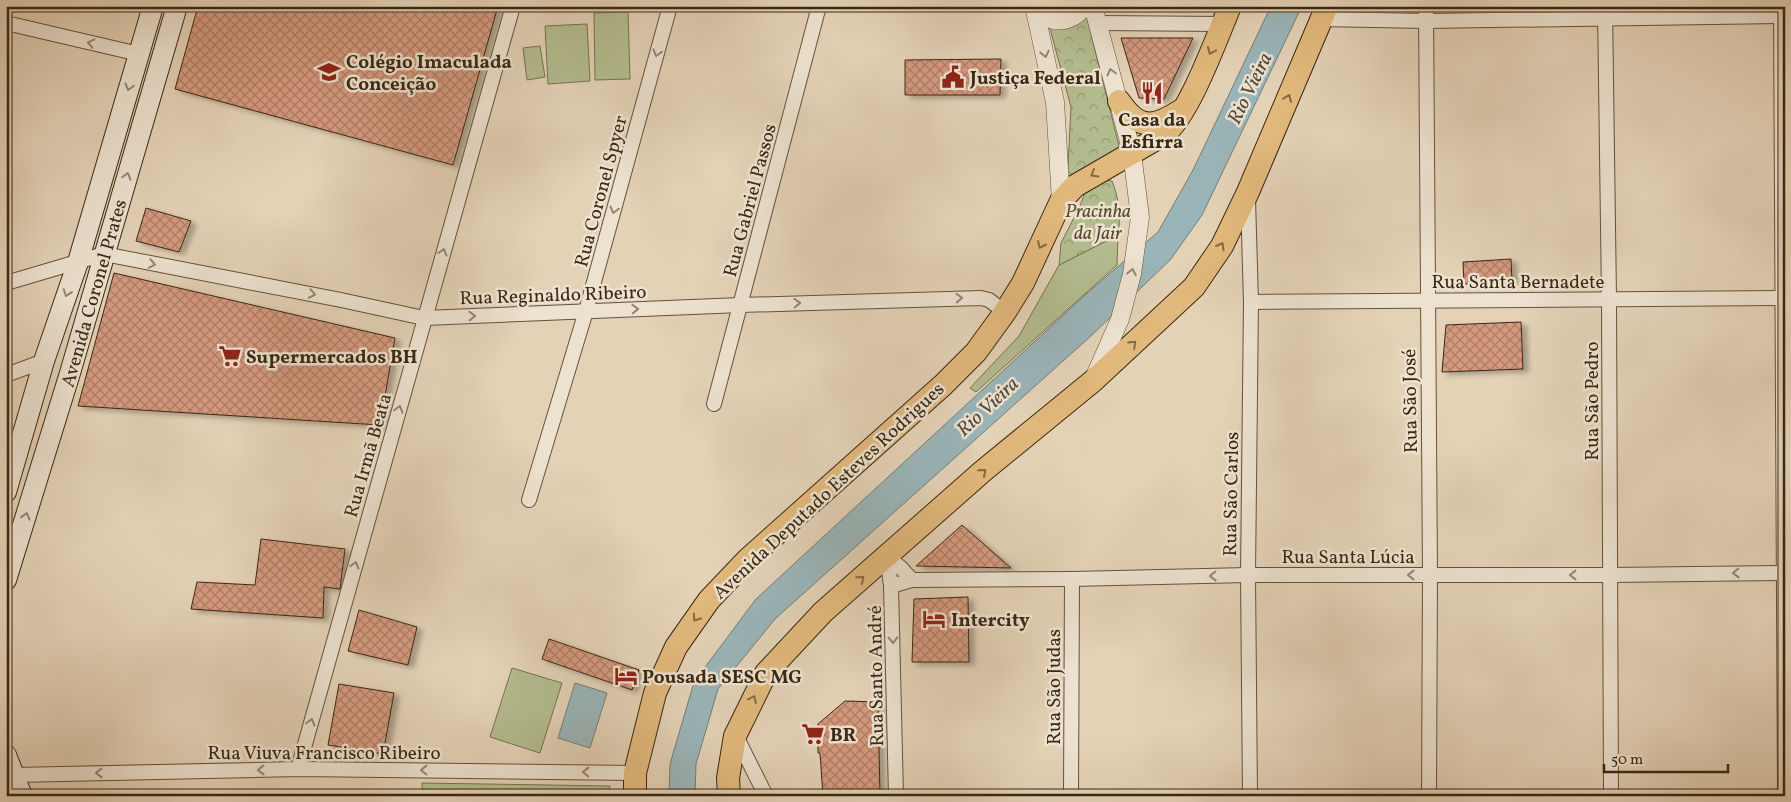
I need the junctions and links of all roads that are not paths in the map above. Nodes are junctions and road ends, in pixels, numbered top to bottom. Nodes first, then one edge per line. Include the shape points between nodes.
1 (153, 6) edge
2 (177, 6) edge
3 (513, 6) edge
4 (670, 6) edge
5 (819, 6) edge
6 (1084, 6) edge
7 (1426, 6) edge
8 (1034, 7) edge
9 (1324, 13) edge
10 (1605, 13) edge
11 (1782, 13) edge
12 (1095, 15) edge
13 (1226, 15) edge
14 (1426, 21) junction
15 (6, 23) edge
16 (139, 54) junction
17 (1119, 101) junction
18 (1185, 108) junction
19 (1132, 153) junction
20 (1248, 192) junction
21 (1061, 201) junction
22 (104, 254) junction
23 (78, 262) junction
24 (6, 283) edge
25 (1784, 298) edge
26 (1609, 299) junction
27 (1427, 300) junction
28 (1251, 302) junction
29 (741, 305) junction
30 (586, 311) junction
31 (1005, 312) junction
32 (424, 318) junction
33 (44, 361) junction
34 (6, 376) edge
35 (1093, 381) junction
36 (714, 404) dead end
37 (6, 492) edge
38 (529, 500) dead end
39 (12, 544) edge
40 (887, 556) junction
41 (1784, 573) edge
42 (1248, 575) junction
43 (1430, 575) junction
44 (1610, 575) junction
45 (1072, 579) junction
46 (6, 580) edge
47 (912, 580) junction
48 (892, 586) junction
49 (735, 736) junction
50 (6, 756) edge
51 (298, 769) junction
52 (635, 773) junction
53 (10, 776) edge
54 (22, 796) edge
55 (635, 796) edge
56 (728, 796) edge
57 (766, 796) edge
58 (896, 796) edge
59 (1071, 796) edge
60 (1250, 796) edge
61 (1429, 796) edge
62 (1611, 796) edge
63 (1785, 796) edge

1 - 16 main road, Avenida Coronel Prates
22 -> 2 main road, Avenida Coronel Prates
32 -> 3 street, Rua Irmã Beata
4 -> 30 street, Rua Coronel Spyer
5 - 29 street, Rua Gabriel Passos
6 - 8 street via 1074,16 1057,21 1047,18
7 - 14 street, Rua São José
8 -> 21 street, Avenida Deputado Esteves Rodrigues via 1055,102
9 - 14 street
20 -> 9 main road
10 - 11 street
10 - 14 street
10 - 26 street, Rua São Pedro
11 - 25 street
12 - 13 street
17 -> 12 street
13 -> 18 main road, Avenida Deputado Esteves Rodrigues
14 - 27 street, Rua São José
16 -> 15 street
16 -> 23 main road, Avenida Coronel Prates
17 - 18 main road via 1128,115 1141,123 1166,120
17 - 19 street
18 - 19 main road, Avenida Deputado Esteves Rodrigues via 1169,131
19 -> 21 main road, Avenida Deputado Esteves Rodrigues via 1075,186
35 -> 19 street via 1120,319 1132,274 1140,217
20 - 28 street, Rua São Carlos
35 -> 20 main road via 1194,287 1222,246
21 -> 31 main road, Avenida Deputado Esteves Rodrigues via 1023,283
22 - 23 street
22 -> 32 street, Rua Reginaldo Ribeiro
39 -> 22 main road, Avenida Coronel Prates via 70,373
23 - 24 street
23 -> 33 main road, Avenida Coronel Prates
25 - 26 street, Rua Santa Bernadete
25 - 41 street
26 - 27 street, Rua Santa Bernadete
26 - 44 street, Rua São Pedro
27 - 28 street, Rua Santa Bernadete
27 - 43 street, Rua São José
28 - 42 street, Rua São Carlos
30 -> 29 street, Rua Reginaldo Ribeiro
29 -> 31 street, Rua Reginaldo Ribeiro via 980,298 989,300
29 - 36 street, Rua Gabriel Passos
32 -> 30 street, Rua Reginaldo Ribeiro
30 - 38 street, Rua Coronel Spyer
31 -> 52 main road, Avenida Deputado Esteves Rodrigues via 970,359 747,560 709,600 676,647 655,693
51 -> 32 street, Rua Irmã Beata
33 - 34 street
33 - 37 main road, Avenida Coronel Prates
40 -> 35 main road
39 - 46 main road, Avenida Coronel Prates
40 - 47 street
40 - 48 street, Rua Santo André
49 -> 40 main road via 766,673 823,612
41 -> 44 street, Rua Santa Lúcia
41 - 63 street
43 -> 42 street, Rua Santa Lúcia
42 -> 45 street, Rua Santa Lúcia
42 - 60 street, Rua São Carlos
44 -> 43 street, Rua Santa Lúcia
43 - 61 street, Rua São José
44 - 62 street, Rua São Pedro
45 - 47 street, Rua Santa Lúcia
45 - 59 street, Rua São Judas
47 - 48 street, Rua Santa Lúcia
48 -> 58 street, Rua Santo André
49 - 56 main road
49 - 57 street
50 - 53 main road
52 -> 51 street, Rua Viuva Francisco Ribeiro
51 -> 53 street, Rua Viuva Francisco Ribeiro
52 - 55 main road, Avenida Deputado Esteves Rodrigues
53 - 54 main road

